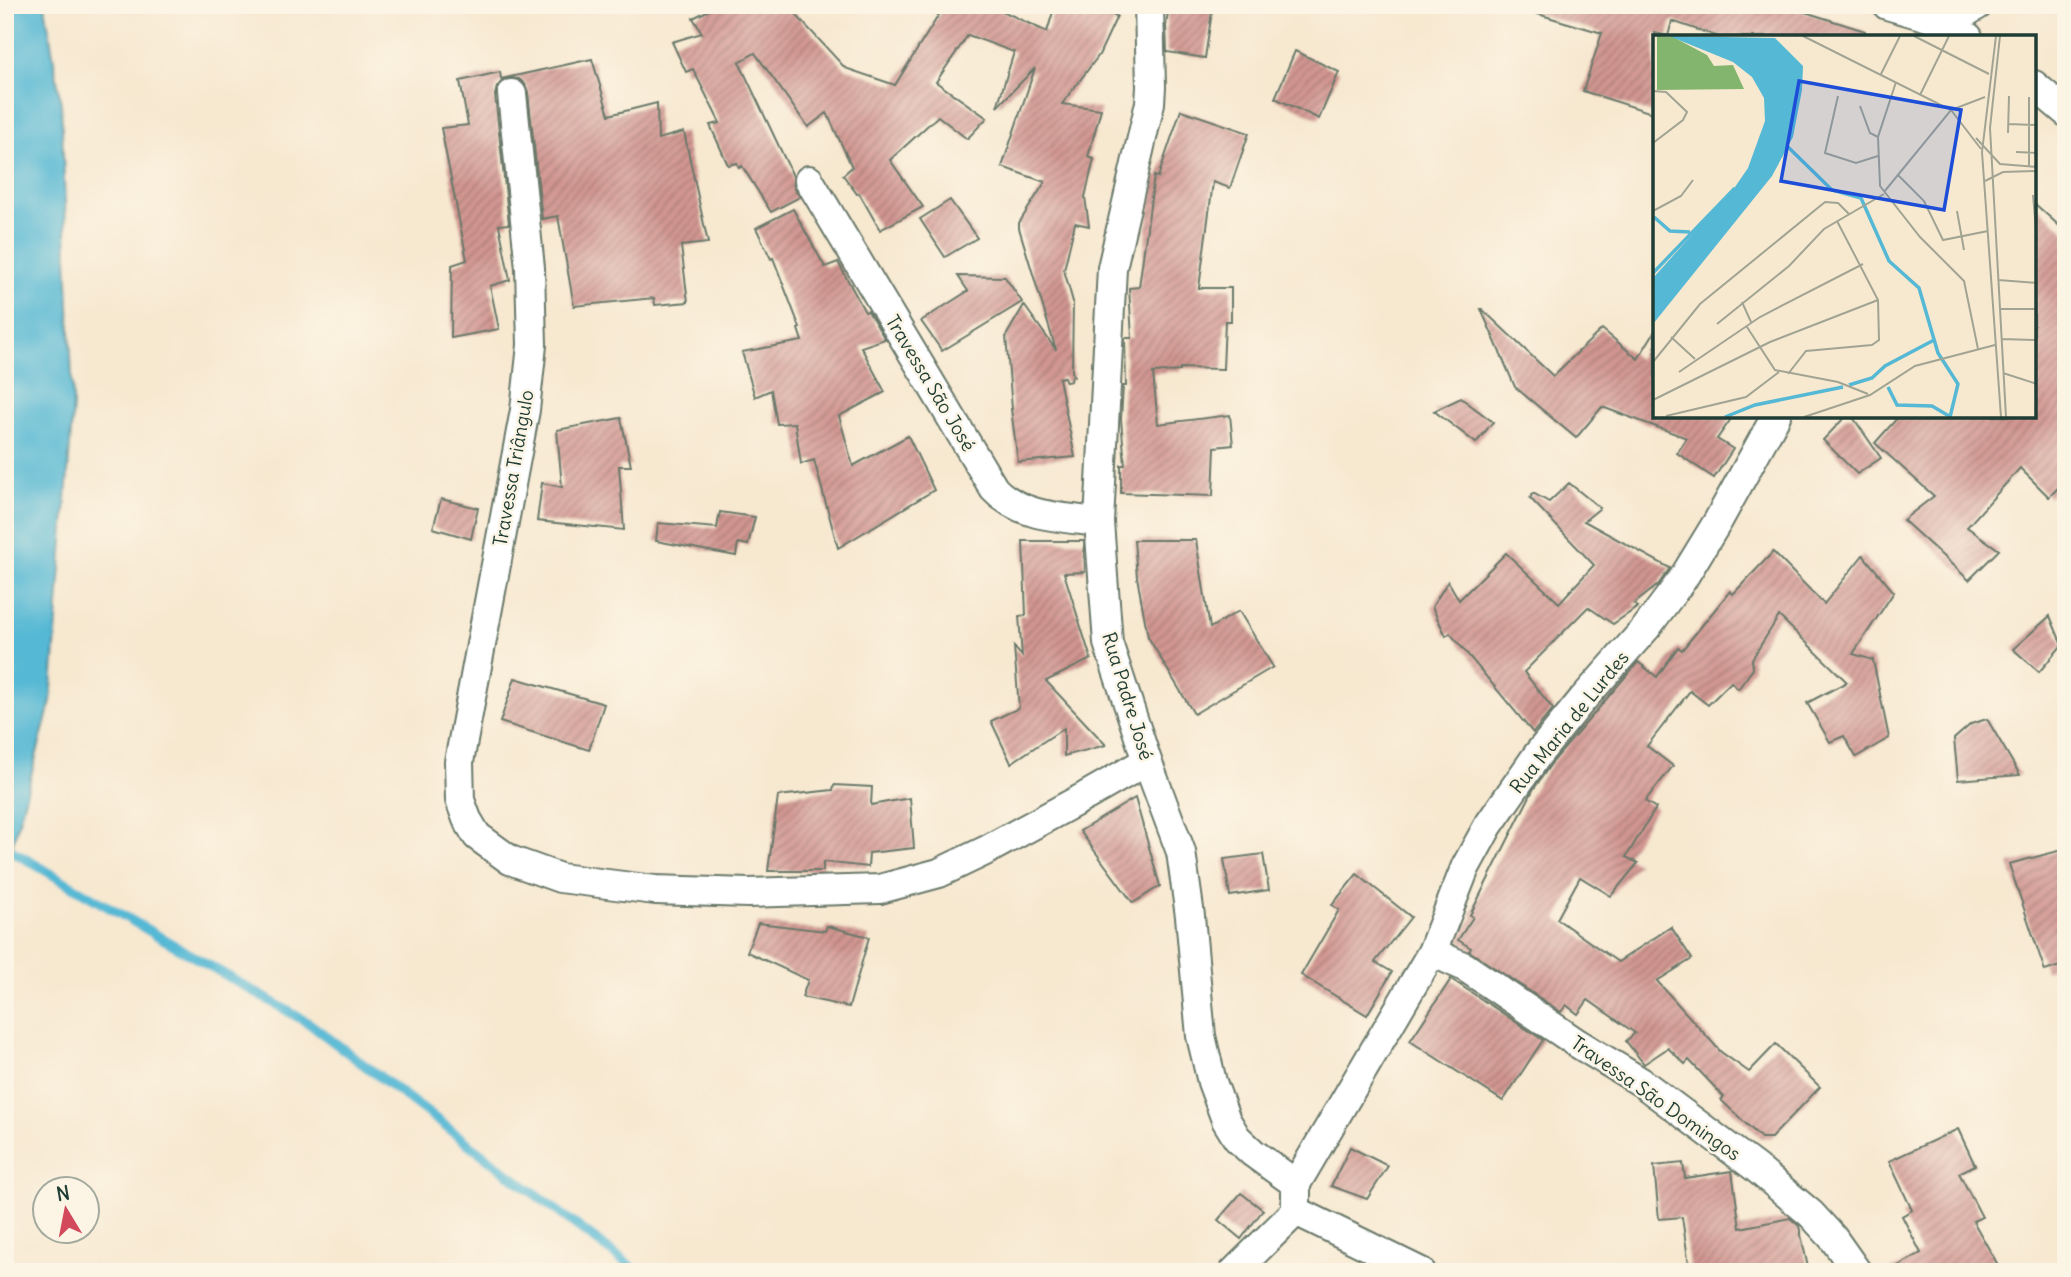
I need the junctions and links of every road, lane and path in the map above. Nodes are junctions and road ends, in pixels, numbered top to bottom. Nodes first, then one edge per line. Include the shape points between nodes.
1 (1149, 5) edge
2 (1887, 5) edge
3 (1978, 5) edge
4 (1953, 32) edge
5 (2036, 87) edge
6 (512, 94) dead end
7 (2066, 112) edge
8 (809, 180) dead end
9 (1775, 418) edge
10 (1099, 522) junction
11 (1147, 761) junction
12 (1432, 952) junction
13 (1296, 1197) junction
14 (1234, 1272) edge
15 (1421, 1272) edge
16 (1857, 1272) edge

1 - 10 street, Rua Padre José via 1150,103 1112,268
2 - 4 street
3 - 4 street
5 - 7 street
6 - 11 street, Travessa Triângulo via 530,268 532,345 525,410 459,762 460,800 477,836 518,863 574,880 655,890 748,893 880,889 939,873 985,851
8 - 10 street, Travessa São José via 994,489 1026,511
9 - 12 street, Rua Maria de Lurdes via 1682,580 1538,754 1488,826 1465,868
10 - 11 street, Rua Padre José via 1108,643
11 - 13 street, Rua Padre José via 1181,852 1201,1036 1212,1082 1237,1138
12 - 13 street, Rua Maria de Lurdes
12 - 16 street, Travessa São Domingos via 1465,967 1641,1082 1756,1168 1811,1214
13 - 14 street, Rua Maria de Lurdes
13 - 15 street, Rua Padre José

